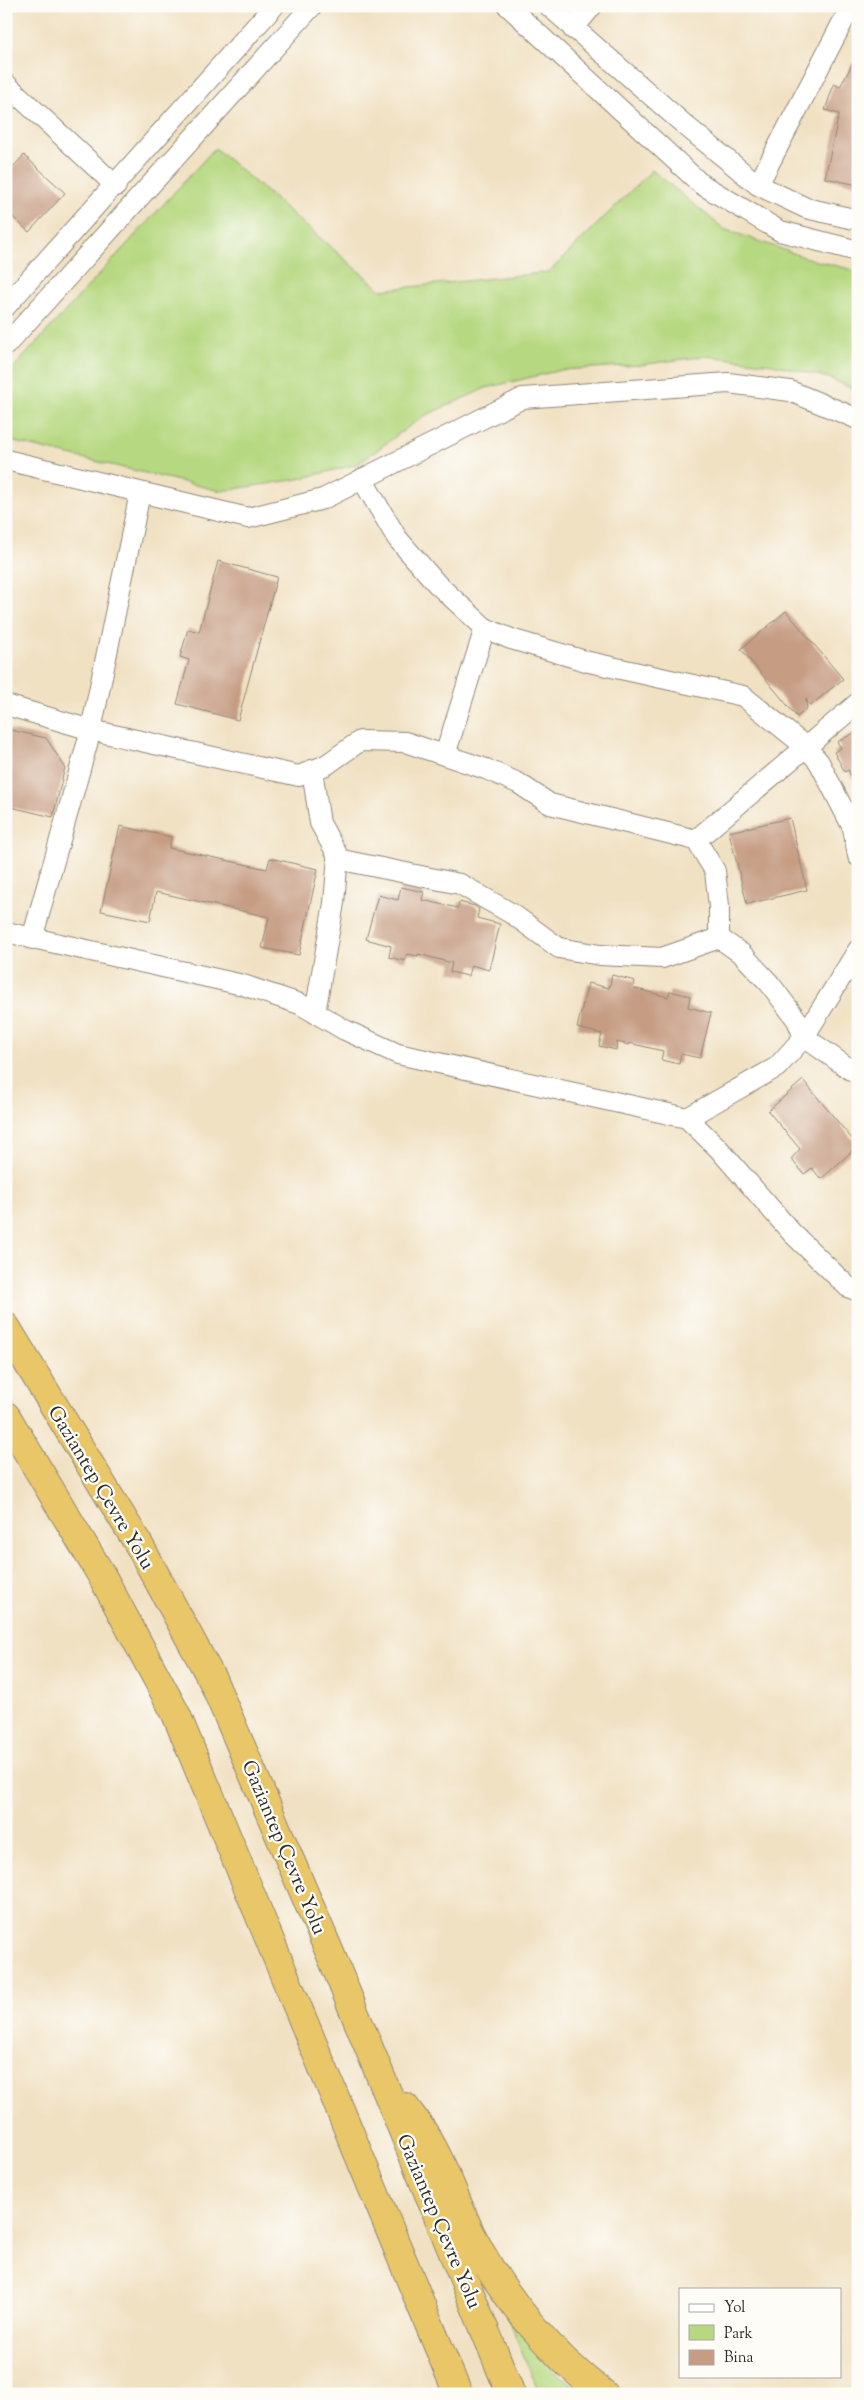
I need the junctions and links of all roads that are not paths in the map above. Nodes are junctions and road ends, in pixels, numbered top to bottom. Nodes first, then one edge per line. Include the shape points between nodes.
1 (274, 6) edge
2 (312, 6) edge
3 (508, 6) edge
4 (549, 6) edge
5 (592, 6) edge
6 (851, 6) edge
7 (573, 29) junction
8 (6, 84) edge
9 (758, 185) junction
10 (116, 186) junction
11 (858, 220) edge
12 (858, 251) edge
13 (6, 306) edge
14 (6, 345) edge
15 (858, 419) edge
16 (6, 460) edge
17 (362, 479) junction
18 (140, 493) junction
19 (485, 628) junction
20 (858, 703) edge
21 (6, 705) edge
22 (90, 730) junction
23 (806, 747) junction
24 (445, 755) junction
25 (312, 770) junction
26 (696, 840) junction
27 (858, 856) edge
28 (338, 860) junction
29 (6, 932) edge
30 (719, 938) junction
31 (32, 939) junction
32 (858, 950) edge
33 (315, 1012) junction
34 (804, 1037) junction
35 (856, 1073) edge
36 (687, 1118) junction
37 (858, 1292) edge
38 (6, 1327) edge
39 (6, 1416) edge
40 (373, 2062) junction
41 (458, 2394) edge
42 (511, 2394) edge
43 (604, 2394) edge

1 - 10 street
2 - 14 street
3 - 12 street via 700,184 780,231
4 - 7 street
5 - 7 street
6 - 9 street
7 - 9 street
8 - 10 street
9 - 11 street via 806,208
10 - 13 street
15 - 17 street via 790,391 728,383 523,398
16 - 18 street
17 - 18 street via 323,499 248,518
17 - 19 street via 397,538 437,584
18 - 22 street
19 - 23 street via 589,662 743,696
19 - 24 street
20 - 23 street
21 - 22 street
22 - 25 street via 300,776
22 - 31 street
23 - 26 street
23 - 27 street via 819,762 853,828
24 - 25 street via 405,742 360,741 326,765
24 - 26 street via 518,783 550,804
25 - 28 street via 320,823
26 - 30 street via 715,870
28 - 30 street via 460,884 514,915 559,948 600,956 662,958
28 - 33 street
29 - 31 street
30 - 34 street via 742,954 770,984 797,1020
31 - 33 street via 243,985
32 - 34 street
33 - 36 street via 345,1030 398,1054
34 - 35 street
34 - 36 street via 777,1068
36 - 37 street via 718,1148 792,1233 848,1287
38 - 40 highway, Gaziantep Çevre Yolu via 139,1545 213,1681 330,1953
39 - 41 highway via 102,1576 176,1714
40 - 42 highway, Gaziantep Çevre Yolu
40 - 43 highway via 430,2142 474,2239 507,2293 542,2336 582,2377

